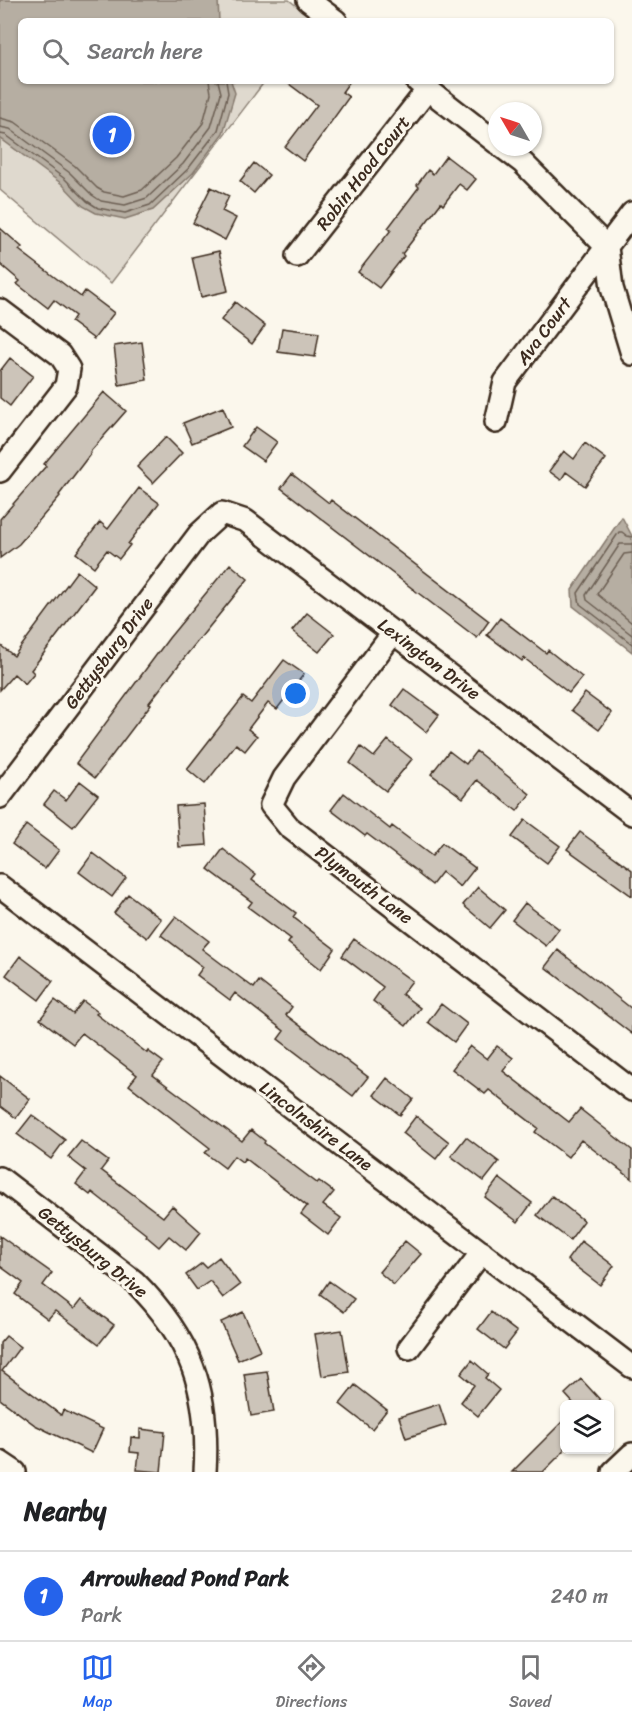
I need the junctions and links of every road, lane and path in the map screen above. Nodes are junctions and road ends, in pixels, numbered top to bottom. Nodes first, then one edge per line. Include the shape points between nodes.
1 (308, 0) edge
2 (332, 18) edge
3 (422, 85) edge
4 (488, 136) edge
5 (513, 156) edge
6 (632, 213) edge
7 (607, 247) junction
8 (297, 256) dead end
9 (0, 310) edge
10 (632, 354) edge
11 (496, 422) dead end
12 (0, 471) edge
13 (222, 513) joint
14 (394, 632) junction
15 (0, 797) edge
16 (632, 814) edge
17 (0, 886) edge
18 (632, 1090) edge
19 (0, 1178) edge
20 (482, 1252) junction
21 (408, 1348) dead end
22 (632, 1368) edge
23 (632, 1454) edge
24 (0, 1462) edge
25 (15, 1472) edge
26 (206, 1472) edge
27 (613, 1472) edge

1 - 2 street
3 - 4 street
3 - 8 street, Robin Hood Court
5 - 7 street
6 - 7 street, Ava Court
7 - 10 street via 612,288
7 - 11 street, Ava Court via 505,382
9 - 12 street via 60,355 69,369 66,386
13 - 14 street, Lexington Drive via 246,521
13 - 15 street, Gettysburg Drive via 199,534
14 - 16 street, Lexington Drive
14 - 18 street, Plymouth Lane via 284,778 271,805 289,827
17 - 20 street, Lincolnshire Lane
19 - 26 street, Gettysburg Drive via 134,1281 168,1320 194,1368 201,1392 206,1419
20 - 21 street
20 - 22 street, Lincolnshire Lane
23 - 27 street
24 - 25 street

